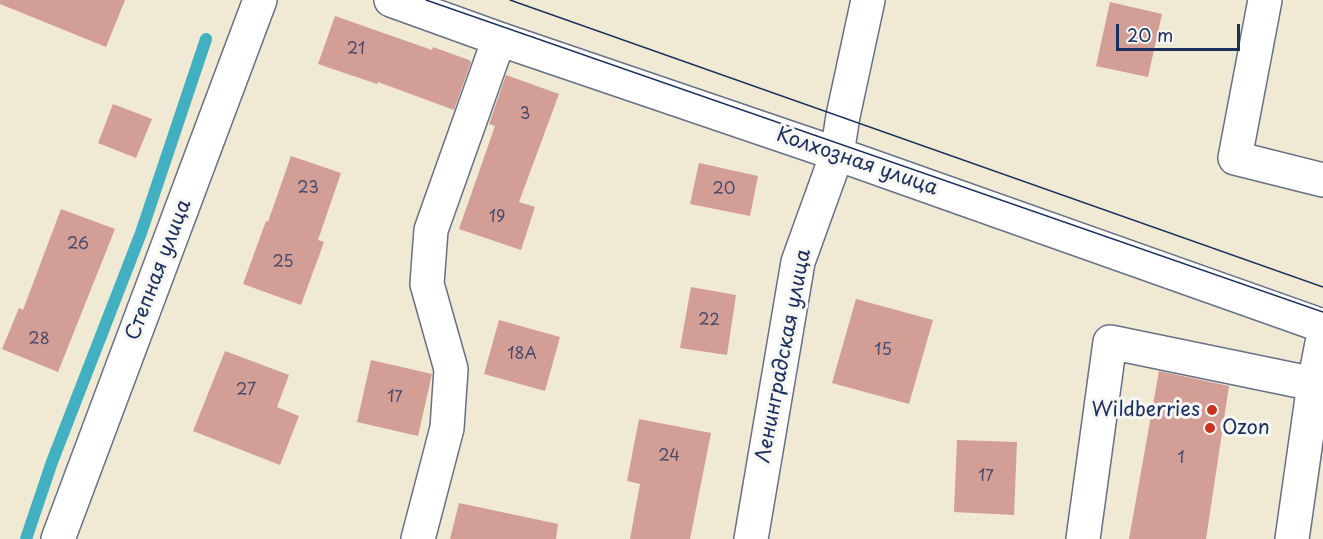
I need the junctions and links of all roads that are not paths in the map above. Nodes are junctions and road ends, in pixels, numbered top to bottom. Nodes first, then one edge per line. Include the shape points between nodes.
1 (260, 0) edge
2 (391, 0) edge
3 (868, 0) edge
4 (1265, 0) edge
5 (499, 39) junction
6 (837, 154) junction
7 (1323, 180) edge
8 (1323, 326) edge
9 (1323, 338) edge
10 (1314, 384) junction
11 (58, 539) edge
12 (418, 539) edge
13 (751, 539) edge
14 (1083, 539) edge
15 (1292, 539) edge

1 - 11 street, Степная улица
2 - 5 street, Колхозная улица
3 - 6 street, Ленинградская улица
4 - 7 street via 1235,158
5 - 6 street, Колхозная улица
5 - 12 street via 431,230 427,284 450,369 447,428
6 - 8 street, Колхозная улица
6 - 13 street, Ленинградская улица via 798,262
9 - 10 street
10 - 14 street via 1110,342
10 - 15 street

